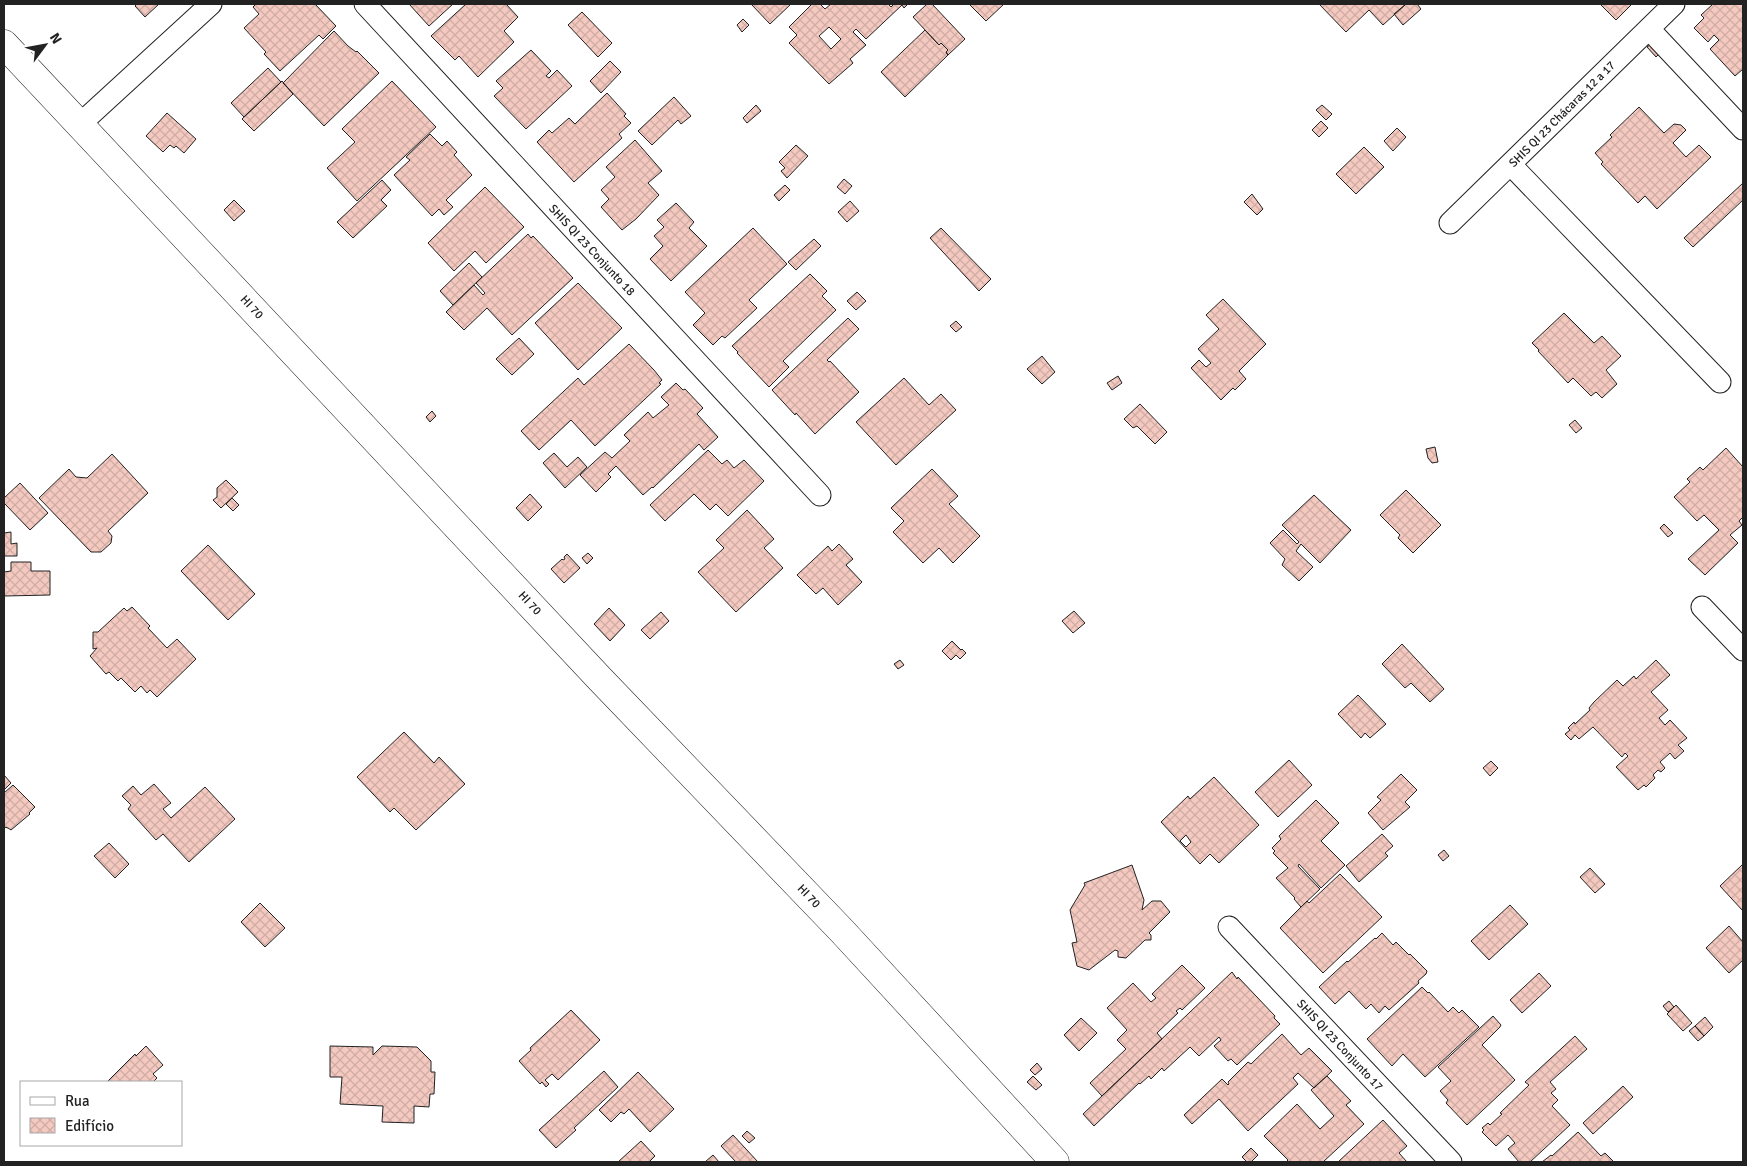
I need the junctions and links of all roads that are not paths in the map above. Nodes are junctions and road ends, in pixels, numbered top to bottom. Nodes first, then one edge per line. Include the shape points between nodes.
1 (210, 4) edge
2 (365, 4) edge
3 (1674, 4) edge
4 (1649, 29) junction
5 (4, 44) edge
6 (79, 125) junction
7 (1743, 129) edge
8 (1511, 165) junction
9 (1450, 223) dead end
10 (1720, 382) dead end
11 (820, 496) dead end
12 (1702, 607) dead end
13 (1743, 650) edge
14 (1229, 928) dead end
15 (1055, 1162) edge
16 (1451, 1162) edge

1 - 6 street
2 - 11 street, SHIS QI 23 Conjunto 18
3 - 4 street, SHIS QI 23 Chácaras 12 a 17
4 - 7 street
4 - 8 street, SHIS QI 23 Chácaras 12 a 17
5 - 6 street, HI 70
6 - 15 street, HI 70 via 842,931
8 - 9 street, SHIS QI 23 Chácaras 12 a 17
8 - 10 street
12 - 13 street
14 - 16 street, SHIS QI 23 Conjunto 17

